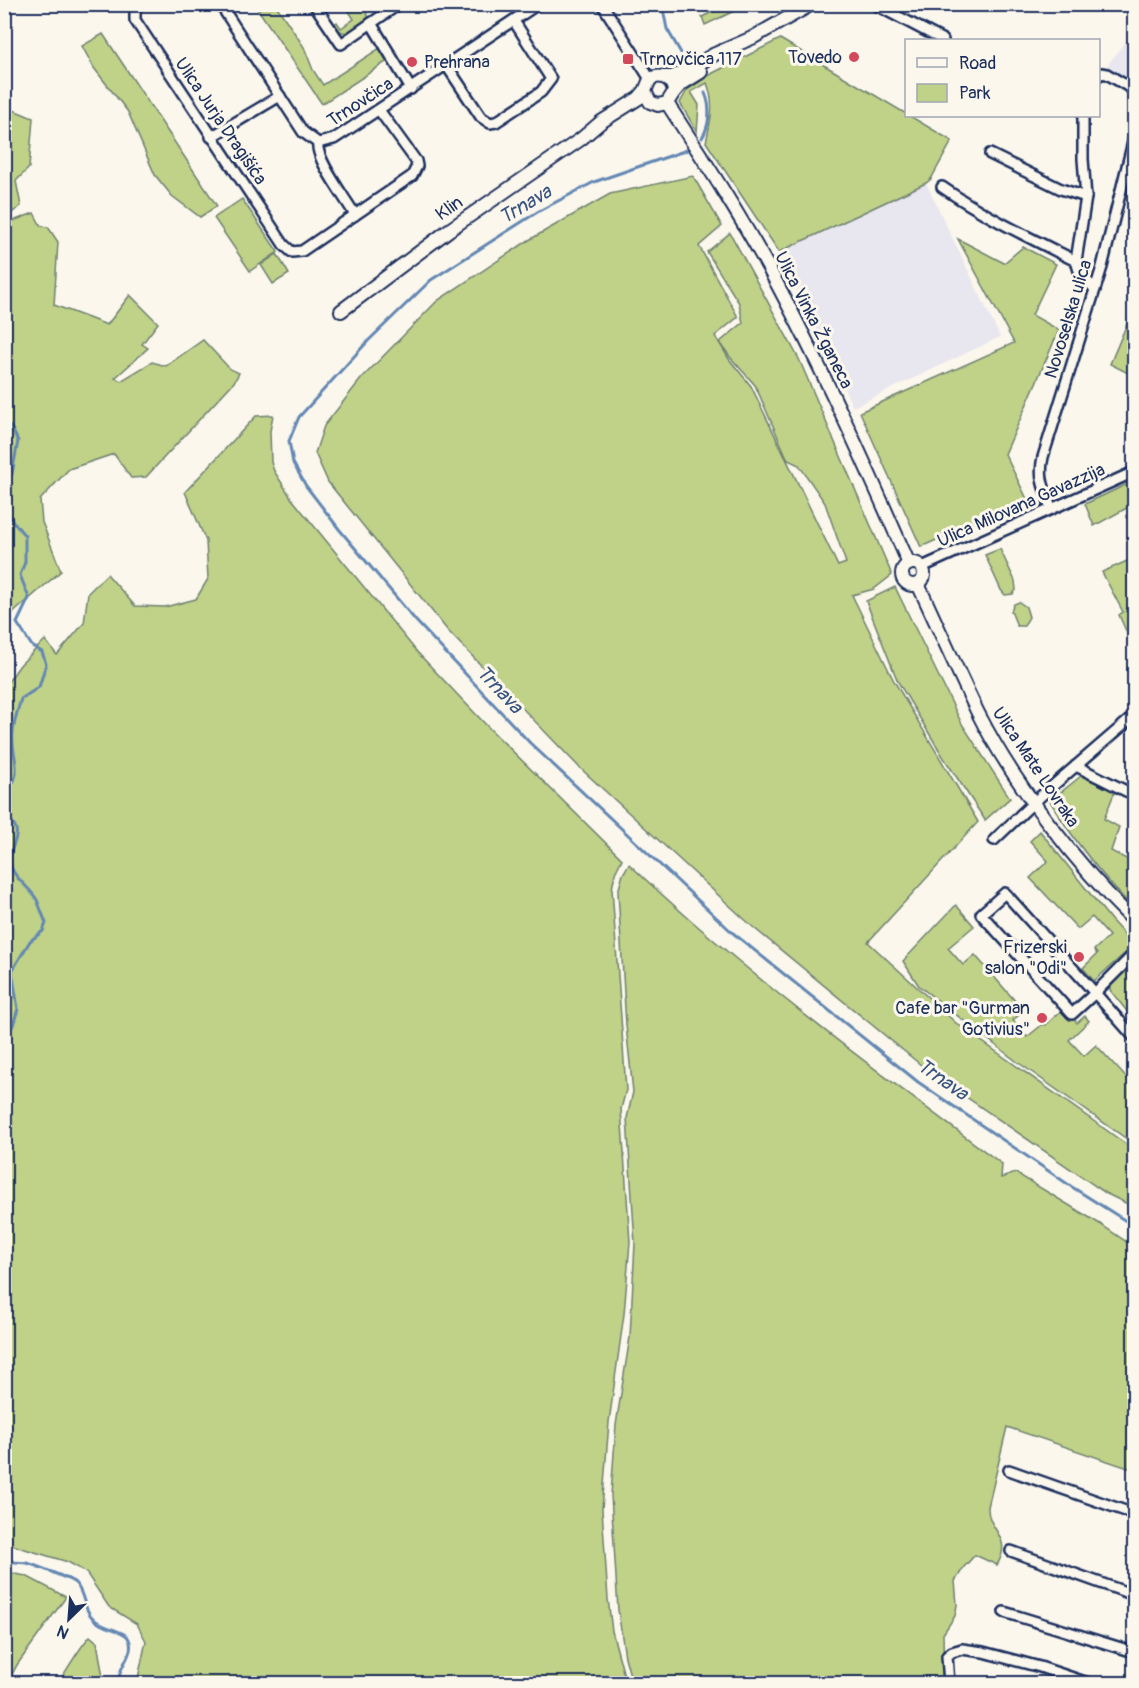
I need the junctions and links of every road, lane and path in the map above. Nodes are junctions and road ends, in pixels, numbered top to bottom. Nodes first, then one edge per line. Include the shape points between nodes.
1 (139, 4) edge
2 (220, 4) edge
3 (314, 4) edge
4 (399, 4) edge
5 (538, 4) edge
6 (602, 4) edge
7 (812, 4) edge
8 (874, 4) edge
9 (514, 21) junction
10 (371, 24) junction
11 (752, 38) junction
12 (941, 39) edge
13 (447, 66) junction
14 (1100, 74) edge
15 (653, 82) junction
16 (411, 89) junction
17 (1134, 90) edge
18 (280, 96) junction
19 (670, 97) junction
20 (654, 104) junction
21 (379, 110) junction
22 (1083, 117) edge
23 (211, 138) junction
24 (1134, 138) edge
25 (581, 139) junction
26 (318, 143) junction
27 (990, 154) dead end
28 (942, 187) dead end
29 (1086, 196) junction
30 (355, 215) junction
31 (1076, 261) junction
32 (1095, 289) junction
33 (341, 311) dead end
34 (1134, 472) edge
35 (1051, 509) junction
36 (909, 564) junction
37 (922, 567) junction
38 (918, 584) junction
39 (1134, 716) edge
40 (1076, 766) junction
41 (1134, 795) edge
42 (1034, 802) junction
43 (994, 840) dead end
44 (1134, 921) edge
45 (1134, 954) edge
46 (1095, 993) junction
47 (1134, 1037) edge
48 (1009, 1470) dead end
49 (1134, 1514) edge
50 (1011, 1551) dead end
51 (1134, 1595) edge
52 (1004, 1612) dead end
53 (1134, 1652) edge
54 (949, 1683) edge
55 (1091, 1683) edge

1 - 23 street, Ulica Jurja Dragišića via 135,20
2 - 18 street
3 - 10 street via 341,44
4 - 10 street
5 - 9 street, Trnovčica
6 - 15 street
7 - 11 street, Klin
8 - 12 street
9 - 13 street, Trnovčica
9 - 13 street via 551,79 541,92 496,122 485,121
10 - 16 street
11 - 15 street, Klin via 680,75
11 - 19 street, Klin via 680,85
13 - 16 street, Trnovčica
14 - 17 street
15 - 19 street, Ulica Vinka Žganeca via 672,84
15 - 20 street via 647,99
15 - 25 street, Klin via 634,102
16 - 21 street, Trnovčica
18 - 23 street
18 - 26 street via 303,132
19 - 20 street, Klin
19 - 36 street, Ulica Vinka Žganeca via 806,341
20 - 25 street, Klin
21 - 26 street, Trnovčica via 334,139
21 - 30 street via 417,166 412,176
22 - 29 street
23 - 30 street, Ulica Jurja Dragišića via 292,252 302,251
24 - 32 street, Novoselska ulica
25 - 33 street, Klin
26 - 30 street via 321,158
27 - 29 street via 1061,189
28 - 31 street via 1017,232
29 - 31 street
31 - 32 street via 1080,274
32 - 35 street, Novoselska ulica via 1040,471
34 - 35 street, Ulica Milovana Gavazzija
35 - 37 street, Ulica Milovana Gavazzija
36 - 37 street
36 - 38 street, Ulica Vinka Žganeca via 903,571 904,580
37 - 38 street via 924,576
38 - 42 street, Ulica Mate Lovraka via 978,713
39 - 40 street
40 - 41 street
40 - 42 street
42 - 43 street
42 - 44 street, Ulica Mate Lovraka via 1083,865
45 - 46 street
46 - 46 street via 1005,893 981,914 1072,1014
46 - 47 street
48 - 49 street
50 - 51 street
52 - 53 street
54 - 55 street via 947,1656 962,1649

